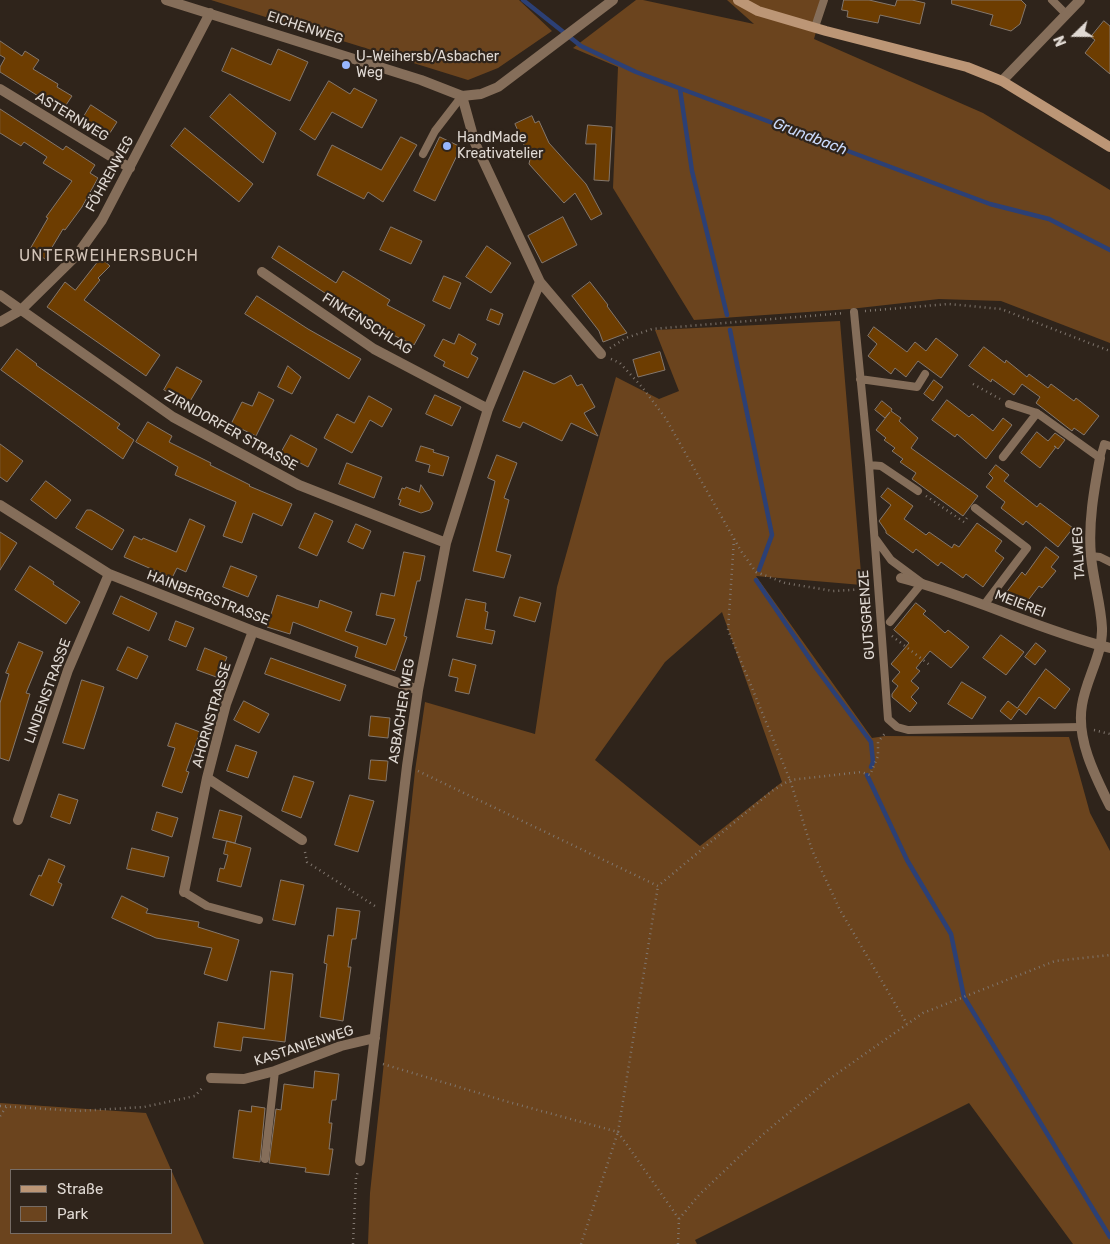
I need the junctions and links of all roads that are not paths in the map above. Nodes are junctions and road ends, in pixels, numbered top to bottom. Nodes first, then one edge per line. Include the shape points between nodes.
1 (166, 0) edge
2 (613, 0) edge
3 (738, 0) edge
4 (824, 0) edge
5 (1052, 0) edge
6 (1080, 0) edge
7 (210, 13) junction
8 (1065, 13) junction
9 (815, 28) junction
10 (1002, 81) junction
11 (0, 89) edge
12 (462, 96) junction
13 (1110, 147) edge
14 (423, 154) dead end
15 (130, 168) junction
16 (262, 272) dead end
17 (540, 282) junction
18 (0, 295) edge
19 (21, 310) junction
20 (854, 312) dead end
21 (0, 322) edge
22 (601, 354) road end
23 (926, 374) dead end
24 (860, 379) junction
25 (1009, 404) road end
26 (488, 409) junction
27 (1037, 413) junction
28 (1110, 446) edge
29 (1004, 457) dead end
30 (1100, 458) junction
31 (869, 466) junction
32 (918, 491) road end
33 (0, 505) edge
34 (975, 508) road end
35 (874, 536) junction
36 (446, 543) junction
37 (1091, 556) junction
38 (1110, 562) edge
39 (109, 574) junction
40 (901, 578) dead end
41 (922, 583) junction
42 (984, 605) junction
43 (890, 622) dead end
44 (253, 631) junction
45 (1105, 647) edge
46 (418, 690) junction
47 (1082, 727) junction
48 (207, 778) junction
49 (1110, 806) edge
50 (18, 820) dead end
51 (302, 840) road end
52 (184, 892) joint
53 (259, 920) dead end
54 (375, 1038) junction
55 (276, 1072) junction
56 (211, 1078) road end
57 (264, 1159) dead end
58 (360, 1161) road end

1 - 7 street, EICHENWEG
2 - 12 street via 498,87 481,94
3 - 9 street via 758,11
4 - 9 lane
5 - 8 lane
6 - 8 street
7 - 12 street, EICHENWEG
7 - 15 street, FÖHRENWEG
8 - 10 street
9 - 10 street via 967,67
10 - 13 street
11 - 15 street, ASTERNWEG
12 - 14 lane via 435,131
12 - 17 street via 475,143
15 - 19 street, FÖHRENWEG via 102,220 77,255
16 - 26 street, FINKENSCHLAG via 374,349
17 - 22 street
17 - 26 street, ASBACHER WEG
18 - 19 street, ZIRNDORFER STRASSE
19 - 21 street, FÖHRENWEG
19 - 36 street, ZIRNDORFER STRASSE via 182,422 299,485
20 - 24 lane, GUTSGRENZE
23 - 24 lane via 917,387
24 - 31 lane, GUTSGRENZE
25 - 27 lane
26 - 36 street, ASBACHER WEG
27 - 29 lane
27 - 30 lane
28 - 30 lane via 1104,444
30 - 37 street, TALWEG via 1092,514
31 - 32 lane via 881,466
31 - 35 lane, GUTSGRENZE
33 - 39 street, HAINBERGSTRASSE
34 - 42 lane via 1027,548
35 - 41 lane, MEIEREI via 892,560
35 - 47 lane, GUTSGRENZE via 887,713 892,724 908,730
36 - 46 street, ASBACHER WEG
37 - 38 lane
37 - 45 street, TALWEG
39 - 44 street, HAINBERGSTRASSE
39 - 50 street, LINDENSTRASSE via 68,670
40 - 41 street, MEIEREI
41 - 42 street, MEIEREI
41 - 43 lane
42 - 45 street, MEIEREI
44 - 46 street, HAINBERGSTRASSE
44 - 48 street, AHORNSTRASSE via 226,704
45 - 47 street, TALWEG via 1082,705
46 - 54 street, ASBACHER WEG
47 - 49 street, TALWEG via 1091,764
48 - 51 street, AHORNSTRASSE
48 - 52 street, AHORNSTRASSE
52 - 53 lane via 207,906
54 - 55 street, KASTANIENWEG via 341,1046
54 - 58 street, ASBACHER WEG
55 - 56 street, KASTANIENWEG via 244,1079
55 - 57 lane

